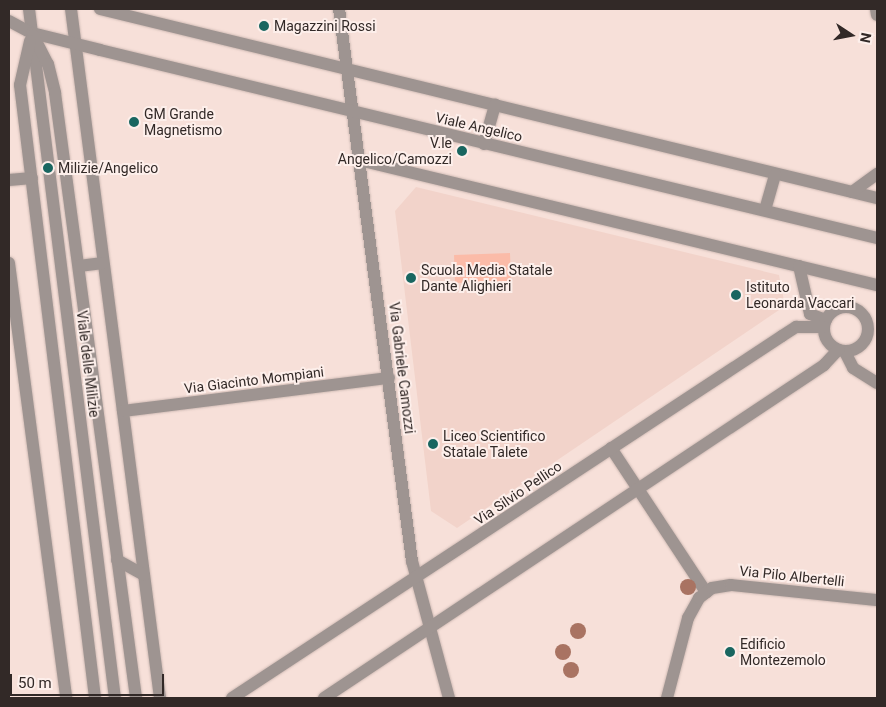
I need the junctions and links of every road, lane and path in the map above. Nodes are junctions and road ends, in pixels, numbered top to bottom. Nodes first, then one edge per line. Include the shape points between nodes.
1 (29, 9) edge
2 (71, 9) edge
3 (100, 9) edge
4 (339, 9) edge
5 (876, 9) edge
6 (877, 15) edge
7 (9, 21) edge
8 (32, 33) junction
9 (75, 44) junction
10 (347, 69) junction
11 (494, 105) junction
12 (353, 112) junction
13 (484, 144) junction
14 (359, 160) junction
15 (775, 174) junction
16 (877, 174) edge
17 (32, 178) junction
18 (9, 180) edge
19 (852, 192) junction
20 (877, 198) edge
21 (765, 210) junction
22 (877, 238) edge
23 (9, 263) edge
24 (103, 263) junction
25 (79, 266) junction
26 (799, 266) junction
27 (877, 285) edge
28 (825, 324) junction
29 (872, 326) edge
30 (842, 351) junction
31 (389, 378) junction
32 (877, 383) edge
33 (123, 411) junction
34 (611, 448) junction
35 (636, 487) junction
36 (117, 560) junction
37 (144, 575) junction
38 (415, 580) junction
39 (706, 592) junction
40 (877, 600) edge
41 (432, 627) junction
42 (66, 698) edge
43 (95, 698) edge
44 (115, 698) edge
45 (136, 698) edge
46 (160, 698) edge
47 (232, 698) edge
48 (324, 698) edge
49 (449, 698) edge
50 (667, 698) edge

1 - 8 street, Viale delle Milizie
2 - 9 street, Viale delle Milizie
3 - 10 street, Viale Angelico
4 - 10 street, Via Gabriele Camozzi
5 - 6 street
7 - 8 street, Viale Angelico
8 - 9 street, Viale Angelico
8 - 17 street, Viale delle Milizie via 20,85
8 - 25 street, Viale delle Milizie via 52,77
8 - 44 street, Viale delle Milizie
9 - 12 street, Viale Angelico
9 - 24 street, Viale delle Milizie
10 - 11 street, Viale Angelico
10 - 12 street, Via Gabriele Camozzi
11 - 13 street
11 - 15 street, Viale Angelico
12 - 13 street, Viale Angelico
12 - 14 street, Via Gabriele Camozzi
13 - 21 street, Viale Angelico
14 - 26 street
14 - 31 street, Via Gabriele Camozzi
15 - 19 street, Viale Angelico
15 - 21 street
16 - 19 street
17 - 18 street
17 - 43 street, Viale delle Milizie
19 - 20 street, Viale Angelico
21 - 22 street, Viale Angelico
23 - 42 street
24 - 25 street
24 - 33 street, Viale delle Milizie
25 - 36 street, Viale delle Milizie
26 - 27 street
26 - 28 street via 810,314
28 - 29 street via 843,307 857,310
28 - 30 street via 827,341
28 - 34 street, Via Silvio Pellico via 796,327
29 - 30 street via 864,343
30 - 32 street via 852,368
30 - 35 street
31 - 33 street, Via Giacinto Mompiani
31 - 38 street, Via Gabriele Camozzi
33 - 37 street, Viale delle Milizie
34 - 35 street
34 - 38 street, Via Silvio Pellico
35 - 39 street
35 - 41 street
36 - 37 street
36 - 45 street, Viale delle Milizie
37 - 46 street, Viale delle Milizie
38 - 41 street, Via Gabriele Camozzi
38 - 47 street, Via Silvio Pellico
39 - 40 street, Via Pilo Albertelli via 731,585
39 - 50 street via 688,618
41 - 48 street
41 - 49 street, Via Gabriele Camozzi

